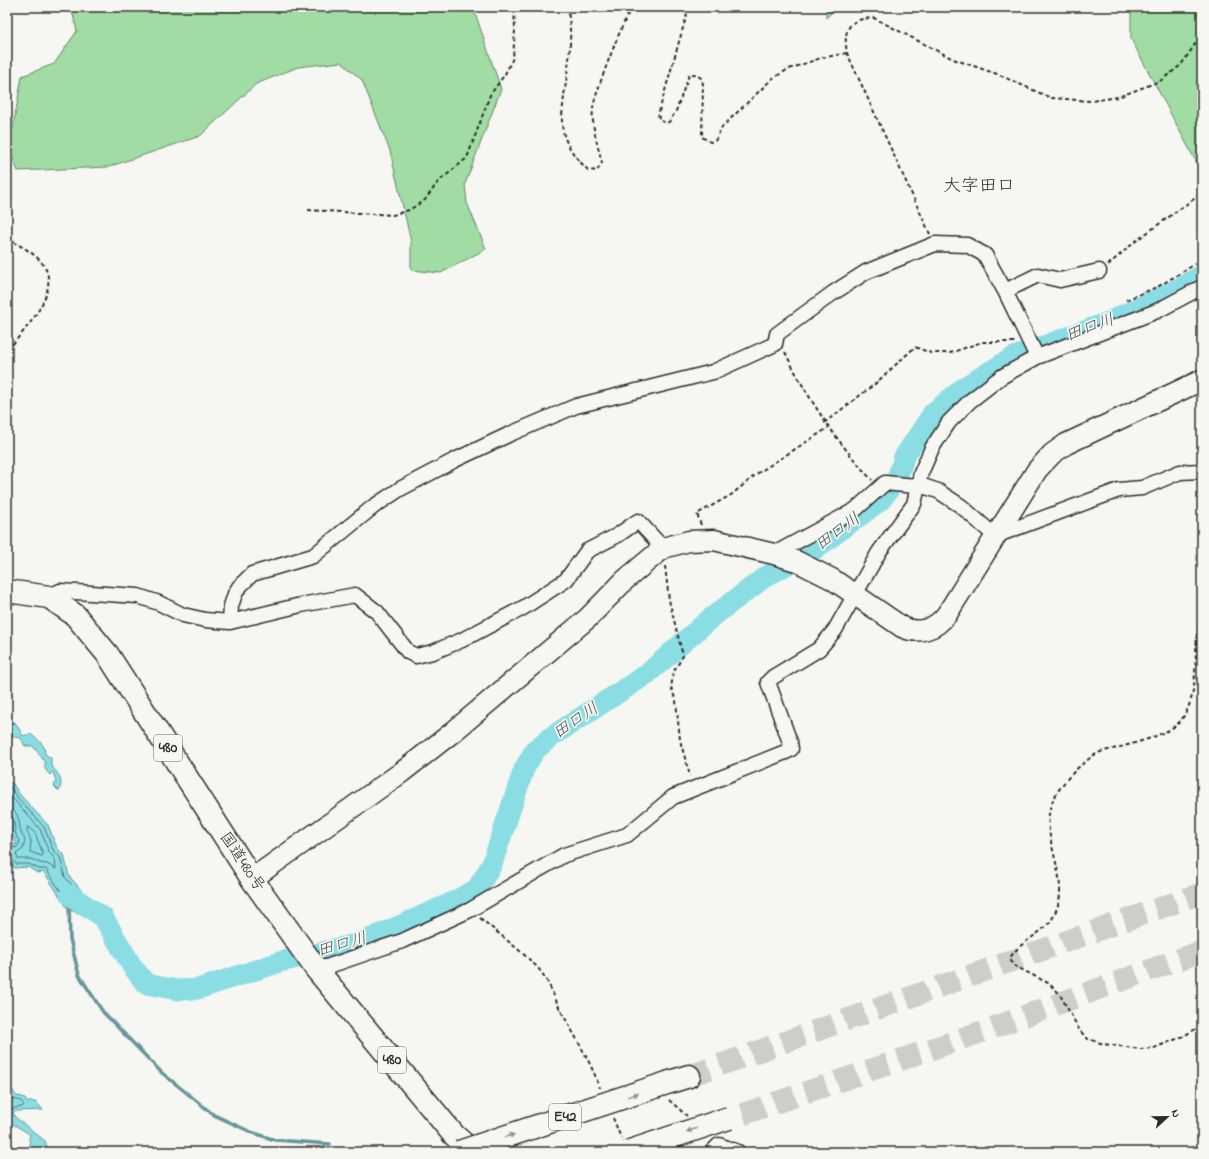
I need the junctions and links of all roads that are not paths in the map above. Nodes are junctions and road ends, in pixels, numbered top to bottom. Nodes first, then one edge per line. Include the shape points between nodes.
1 (1099, 271) road end
2 (1202, 287) edge
3 (1005, 291) junction
4 (1037, 357) junction
5 (1202, 380) edge
6 (1202, 471) edge
7 (913, 486) junction
8 (995, 536) junction
9 (662, 549) junction
10 (780, 556) junction
11 (7, 591) edge
12 (856, 595) junction
13 (49, 597) junction
14 (230, 622) junction
15 (252, 879) junction
16 (315, 967) junction
17 (680, 1079) tunnel mouth
18 (736, 1116) tunnel mouth
19 (624, 1145) edge
20 (459, 1152) edge
21 (473, 1152) edge
22 (712, 1152) edge
23 (738, 1152) edge

1 - 3 street via 1060,280 1038,275
2 - 4 street via 1138,319
3 - 4 street
3 - 14 street via 985,255 967,245 935,244 866,272 777,334 775,344 713,372 576,406 510,434 400,489 373,507 313,556 252,574 235,594
4 - 7 street via 1001,377 970,401 949,422 932,448
5 - 8 street via 1066,444 1052,454 1037,470
6 - 8 street via 1180,472 1142,488 1119,490
7 - 8 street via 926,487 946,496
7 - 10 street via 883,485 862,505
7 - 12 street via 914,504 879,552
8 - 12 street via 947,614 933,627 922,631 910,630
9 - 10 street via 680,542 704,540 733,544
9 - 14 street via 638,521 587,551 566,580 523,608 462,640 416,656 408,652 376,612 355,595
9 - 15 street via 625,580 588,618 453,732 402,772
10 - 12 street via 815,569
11 - 13 highway, 国道480号 / 480
12 - 16 street via 835,630 819,649 768,682 791,749 673,796 627,835 564,855 470,910 402,941
13 - 14 street via 60,591 138,596 183,615
13 - 15 highway, 国道480号 / 480 via 75,615 108,656
15 - 16 highway, 国道480号 / 480
16 - 21 highway, 国道480号 / 480 via 454,1135
20 -> 17 highway, E42, bridge
18 -> 19 highway, bridge
22 - 23 street via 719,1145

